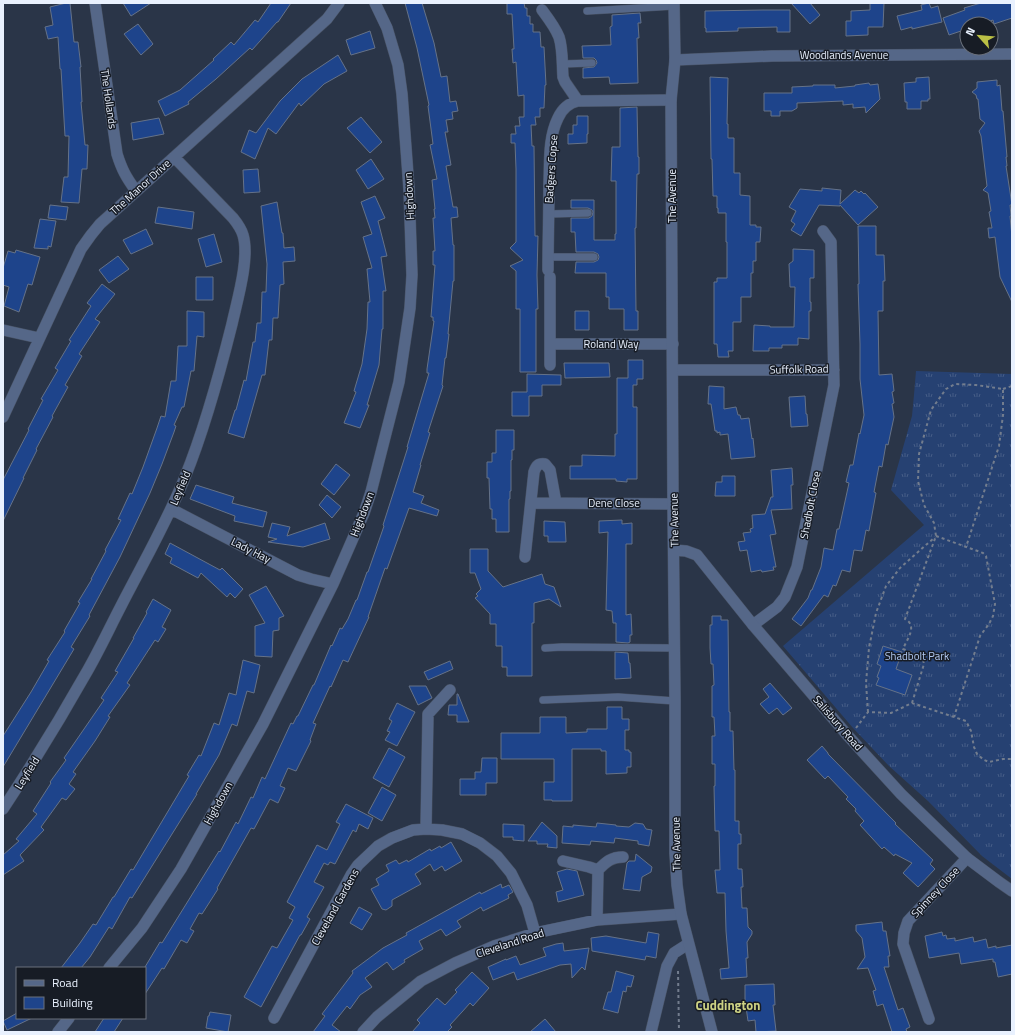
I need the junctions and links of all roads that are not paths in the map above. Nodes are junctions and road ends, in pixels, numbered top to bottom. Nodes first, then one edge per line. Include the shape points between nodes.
1 (95, 3) edge
2 (339, 3) edge
3 (375, 3) edge
4 (674, 4) edge
5 (542, 10) dead end
6 (587, 11) dead end
7 (1012, 54) edge
8 (675, 60) junction
9 (592, 62) dead end
10 (562, 64) junction
11 (671, 100) junction
12 (578, 101) junction
13 (174, 157) junction
14 (136, 191) junction
15 (588, 213) dead end
16 (548, 214) junction
17 (822, 231) dead end
18 (548, 257) junction
19 (594, 257) dead end
20 (3, 330) edge
21 (39, 338) junction
22 (550, 344) junction
23 (673, 344) junction
24 (550, 364) dead end
25 (673, 370) junction
26 (834, 370) junction
27 (3, 417) edge
28 (530, 503) junction
29 (556, 503) junction
30 (673, 504) junction
31 (171, 509) junction
32 (674, 550) junction
33 (525, 557) dead end
34 (333, 584) junction
35 (753, 625) junction
36 (545, 648) dead end
37 (674, 648) junction
38 (450, 690) dead end
39 (543, 700) dead end
40 (675, 701) junction
41 (3, 809) edge
42 (426, 829) junction
43 (623, 857) dead end
44 (967, 858) junction
45 (563, 860) dead end
46 (598, 870) junction
47 (1012, 891) edge
48 (681, 914) junction
49 (597, 920) junction
50 (535, 933) junction
51 (688, 944) junction
52 (111, 967) edge
53 (274, 1018) dead end
54 (68, 1019) edge
55 (929, 1019) dead end
56 (58, 1032) edge
57 (364, 1032) edge
58 (651, 1032) edge
59 (712, 1032) edge

1 - 14 street, The Hollands via 117,154 126,178
2 - 13 street, The Manor Drive via 327,19
3 - 34 street, Highdown via 398,65 402,94 409,189 412,275 410,308 399,382 371,492
4 - 6 lane
4 - 8 street, The Avenue
5 - 10 street via 559,37
7 - 8 street, Woodlands Avenue via 772,56
8 - 11 street, The Avenue
9 - 10 lane
10 - 12 street via 563,78
11 - 12 street
11 - 23 street, The Avenue
12 - 16 street, Badgers Copse via 564,108 554,126 550,152
13 - 14 street, The Manor Drive
13 - 31 street, Leyfield via 240,227 245,258 227,345 212,399 190,465
14 - 21 street, The Manor Drive via 90,235
15 - 16 lane
16 - 18 street, Badgers Copse
17 - 26 street, Suffolk Road via 831,242
18 - 19 lane
18 - 22 street, Badgers Copse
20 - 21 street
21 - 27 street, The Manor Drive
22 - 23 street, Roland Way
22 - 24 street
23 - 25 street, The Avenue
25 - 26 street, Suffolk Road
25 - 30 street, The Avenue
26 - 35 street, Shadbolt Close via 834,385 797,567 785,597 777,607
28 - 29 street, Dene Close
28 - 29 street via 534,472 538,465 545,464 550,470
28 - 33 street
29 - 30 street, Dene Close
30 - 32 street, The Avenue
31 - 34 street, Lady Hay via 298,575
31 - 41 street, Leyfield via 85,675
32 - 35 street, Salisbury Road via 686,551 697,556
32 - 37 street, The Avenue
34 - 52 street, Highdown via 263,724 181,869 142,928
35 - 44 street, Salisbury Road via 901,794
36 - 37 lane
37 - 40 street, The Avenue
38 - 42 street via 428,714
39 - 40 lane via 618,697
40 - 48 street, The Avenue via 675,853
42 - 50 street, Cleveland Gardens via 462,834 498,856 527,905
42 - 53 street, Cleveland Gardens via 413,830 392,838 378,846 358,865
43 - 46 street via 606,861
44 - 47 street, Salisbury Road
44 - 55 street, Spinney Close via 908,921 904,934 904,944
45 - 46 street
46 - 49 street
48 - 49 street, Cleveland Road
48 - 51 street, The Avenue
49 - 50 street, Cleveland Road
50 - 57 street, Cleveland Road via 494,946 421,981 377,1016
51 - 58 street via 674,953 666,966
51 - 59 street, The Avenue
54 - 56 street

